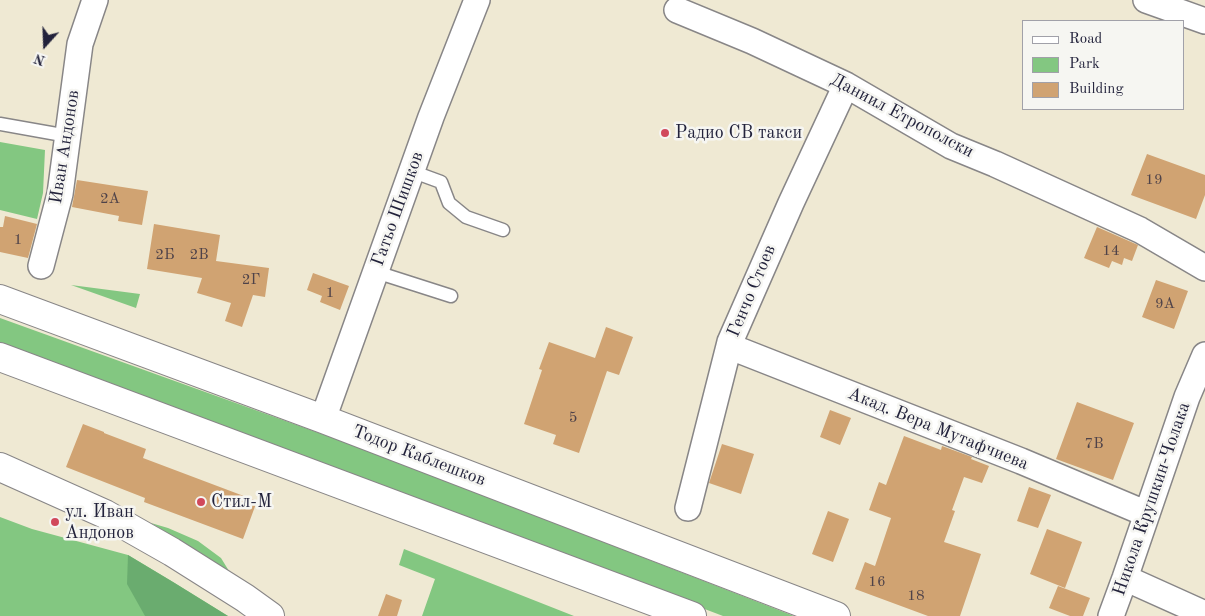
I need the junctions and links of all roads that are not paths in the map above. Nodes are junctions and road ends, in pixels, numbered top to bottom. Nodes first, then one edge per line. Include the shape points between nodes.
1 (95, 0) edge
2 (477, 0) edge
3 (1146, 0) edge
4 (677, 10) dead end
5 (1205, 21) edge
6 (846, 85) junction
7 (0, 124) edge
8 (68, 136) junction
9 (412, 171) junction
10 (503, 230) dead end
11 (41, 266) dead end
12 (1205, 268) edge
13 (376, 272) junction
14 (451, 296) dead end
15 (0, 299) edge
16 (730, 342) junction
17 (1205, 354) edge
18 (0, 357) edge
19 (324, 419) junction
20 (0, 468) edge
21 (688, 508) dead end
22 (1147, 514) junction
23 (1125, 578) junction
24 (1205, 614) edge
25 (270, 616) edge
26 (692, 616) edge
27 (836, 616) edge
28 (1111, 616) edge

1 - 8 street, Иван Андонов via 80,44
2 - 9 street, Гатьо Шишков
3 - 5 street
4 - 6 street, Даниил Етрополски
6 - 12 street, Даниил Етрополски via 951,146 1140,230
6 - 16 street, Генчо Стоев
7 - 8 lane
8 - 11 street, Иван Андонов via 60,194
9 - 10 lane via 441,182 449,203 466,217
9 - 13 street, Гатьо Шишков
13 - 14 lane
13 - 19 street, Гатьо Шишков
15 - 19 main road, Тодор Каблешков
16 - 21 street, Генчо Стоев
16 - 22 street, Акад. Вера Мутафчиева via 736,349
17 - 22 street, Никола Крушкин-Чолака
18 - 26 main road
19 - 27 main road, Тодор Каблешков
20 - 25 main road via 105,514 172,552
22 - 23 street, Никола Крушкин-Чолака
23 - 24 street
23 - 28 street, Никола Крушкин-Чолака

